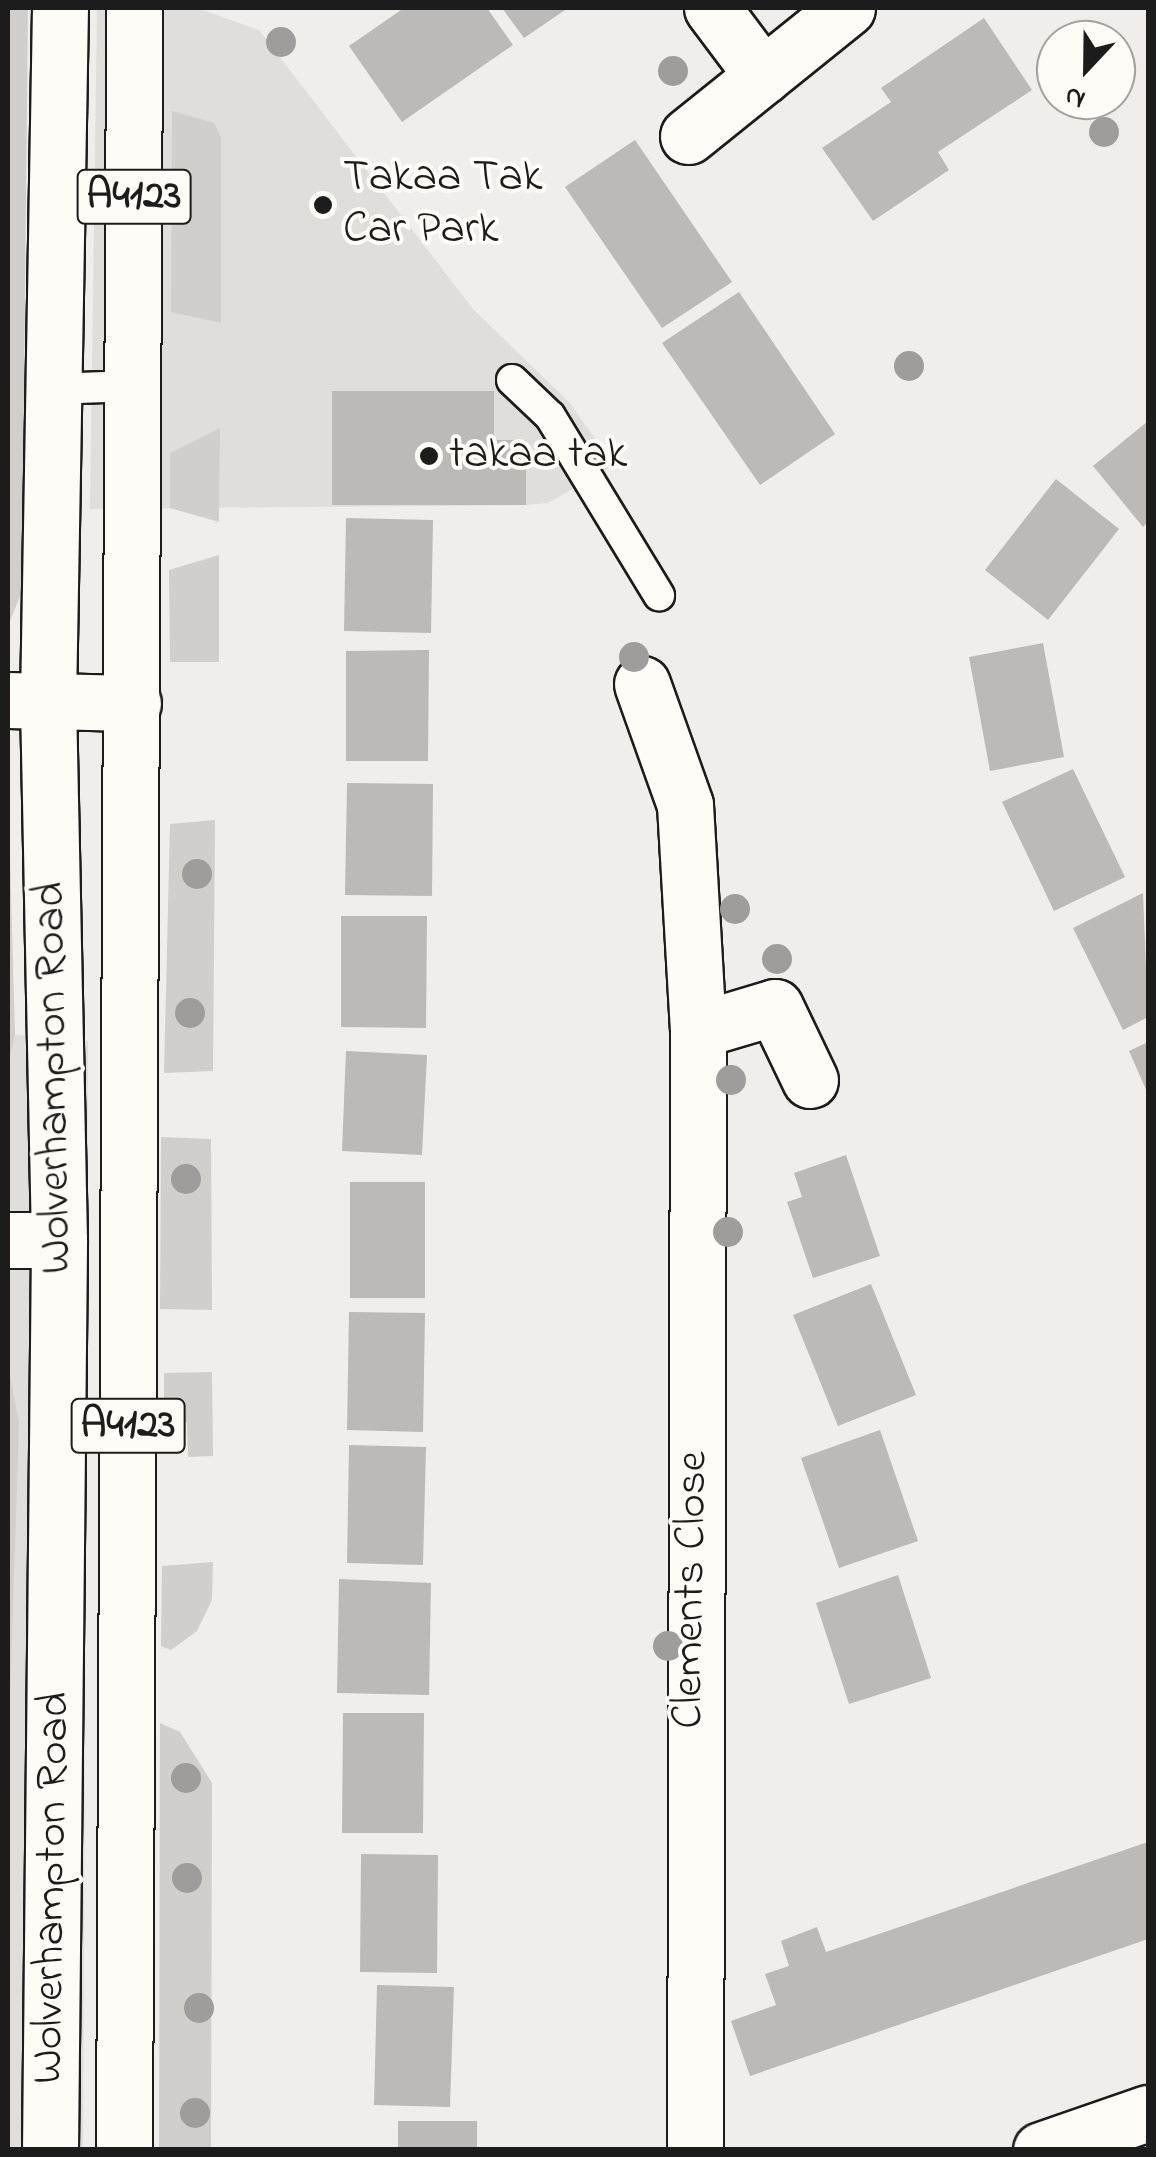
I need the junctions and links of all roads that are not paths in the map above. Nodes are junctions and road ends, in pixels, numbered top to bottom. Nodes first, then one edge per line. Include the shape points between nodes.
1 (60, 8) edge
2 (134, 8) edge
3 (712, 8) edge
4 (848, 8) edge
5 (763, 76) junction
6 (688, 136) dead end
7 (512, 380) dead end
8 (134, 386) junction
9 (51, 389) junction
10 (659, 594) dead end
11 (642, 684) dead end
12 (28, 701) edge
13 (133, 702) junction
14 (698, 1030) junction
15 (810, 1080) dead end
16 (33, 1240) edge
17 (1148, 2112) edge
18 (50, 2150) edge
19 (124, 2150) edge
20 (695, 2150) edge
21 (1041, 2150) edge

1 - 9 main road, Wolverhampton Road / A4123
2 - 8 main road, Wolverhampton Road / A4123
3 - 5 main road
4 - 5 main road
5 - 6 main road
7 - 10 lane via 550,416
8 - 9 lane
8 - 13 main road, Wolverhampton Road / A4123
9 - 12 main road, Wolverhampton Road / A4123
11 - 14 main road, Clements Close via 686,805
12 - 13 main road
12 - 16 main road, Wolverhampton Road / A4123
13 - 19 main road, Wolverhampton Road / A4123
14 - 15 main road via 775,1007
14 - 20 main road, Clements Close
16 - 18 main road, Wolverhampton Road / A4123
17 - 21 main road

